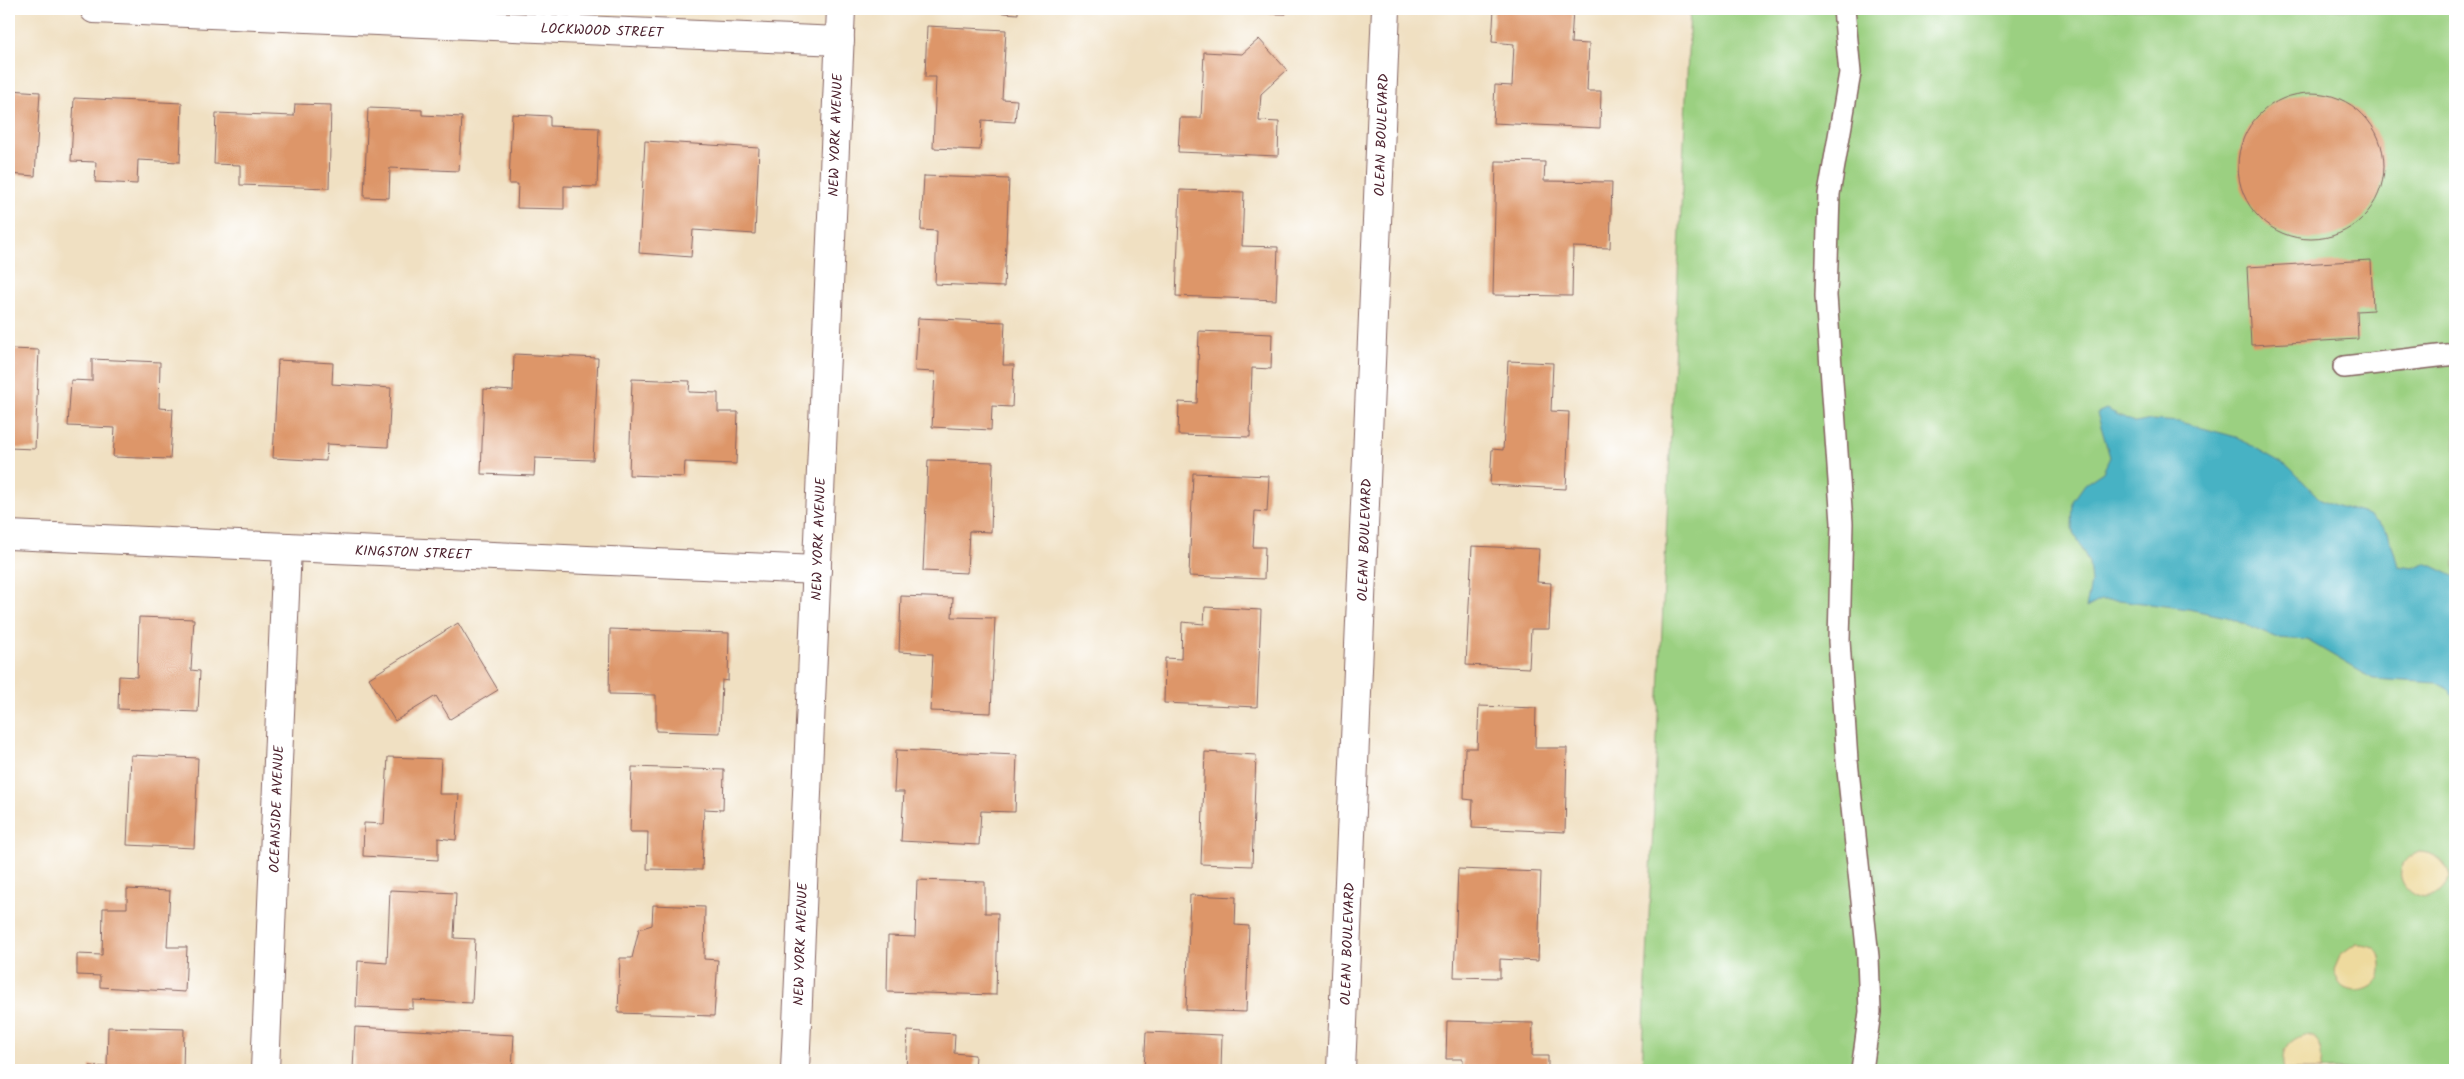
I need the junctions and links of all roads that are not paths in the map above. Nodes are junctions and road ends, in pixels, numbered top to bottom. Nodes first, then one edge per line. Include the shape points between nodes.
1 (94, 9) edge
2 (841, 9) edge
3 (1386, 9) edge
4 (1844, 9) edge
5 (840, 41) junction
6 (2455, 354) edge
7 (2344, 367) dead end
8 (9, 535) edge
9 (287, 547) junction
10 (817, 570) junction
11 (265, 1070) edge
12 (795, 1070) edge
13 (1341, 1070) edge
14 (1862, 1070) edge

1 - 5 street, LOCKWOOD STREET
2 - 5 street, NEW YORK AVENUE
3 - 13 street, OLEAN BOULEVARD
4 - 14 lane via 1850,73 1829,194 1826,296 1842,524 1840,641 1848,761 1868,957 1870,1012
5 - 10 street, NEW YORK AVENUE
6 - 7 lane
8 - 9 street, KINGSTON STREET
9 - 10 street, KINGSTON STREET
9 - 11 street, OCEANSIDE AVENUE
10 - 12 street, NEW YORK AVENUE

